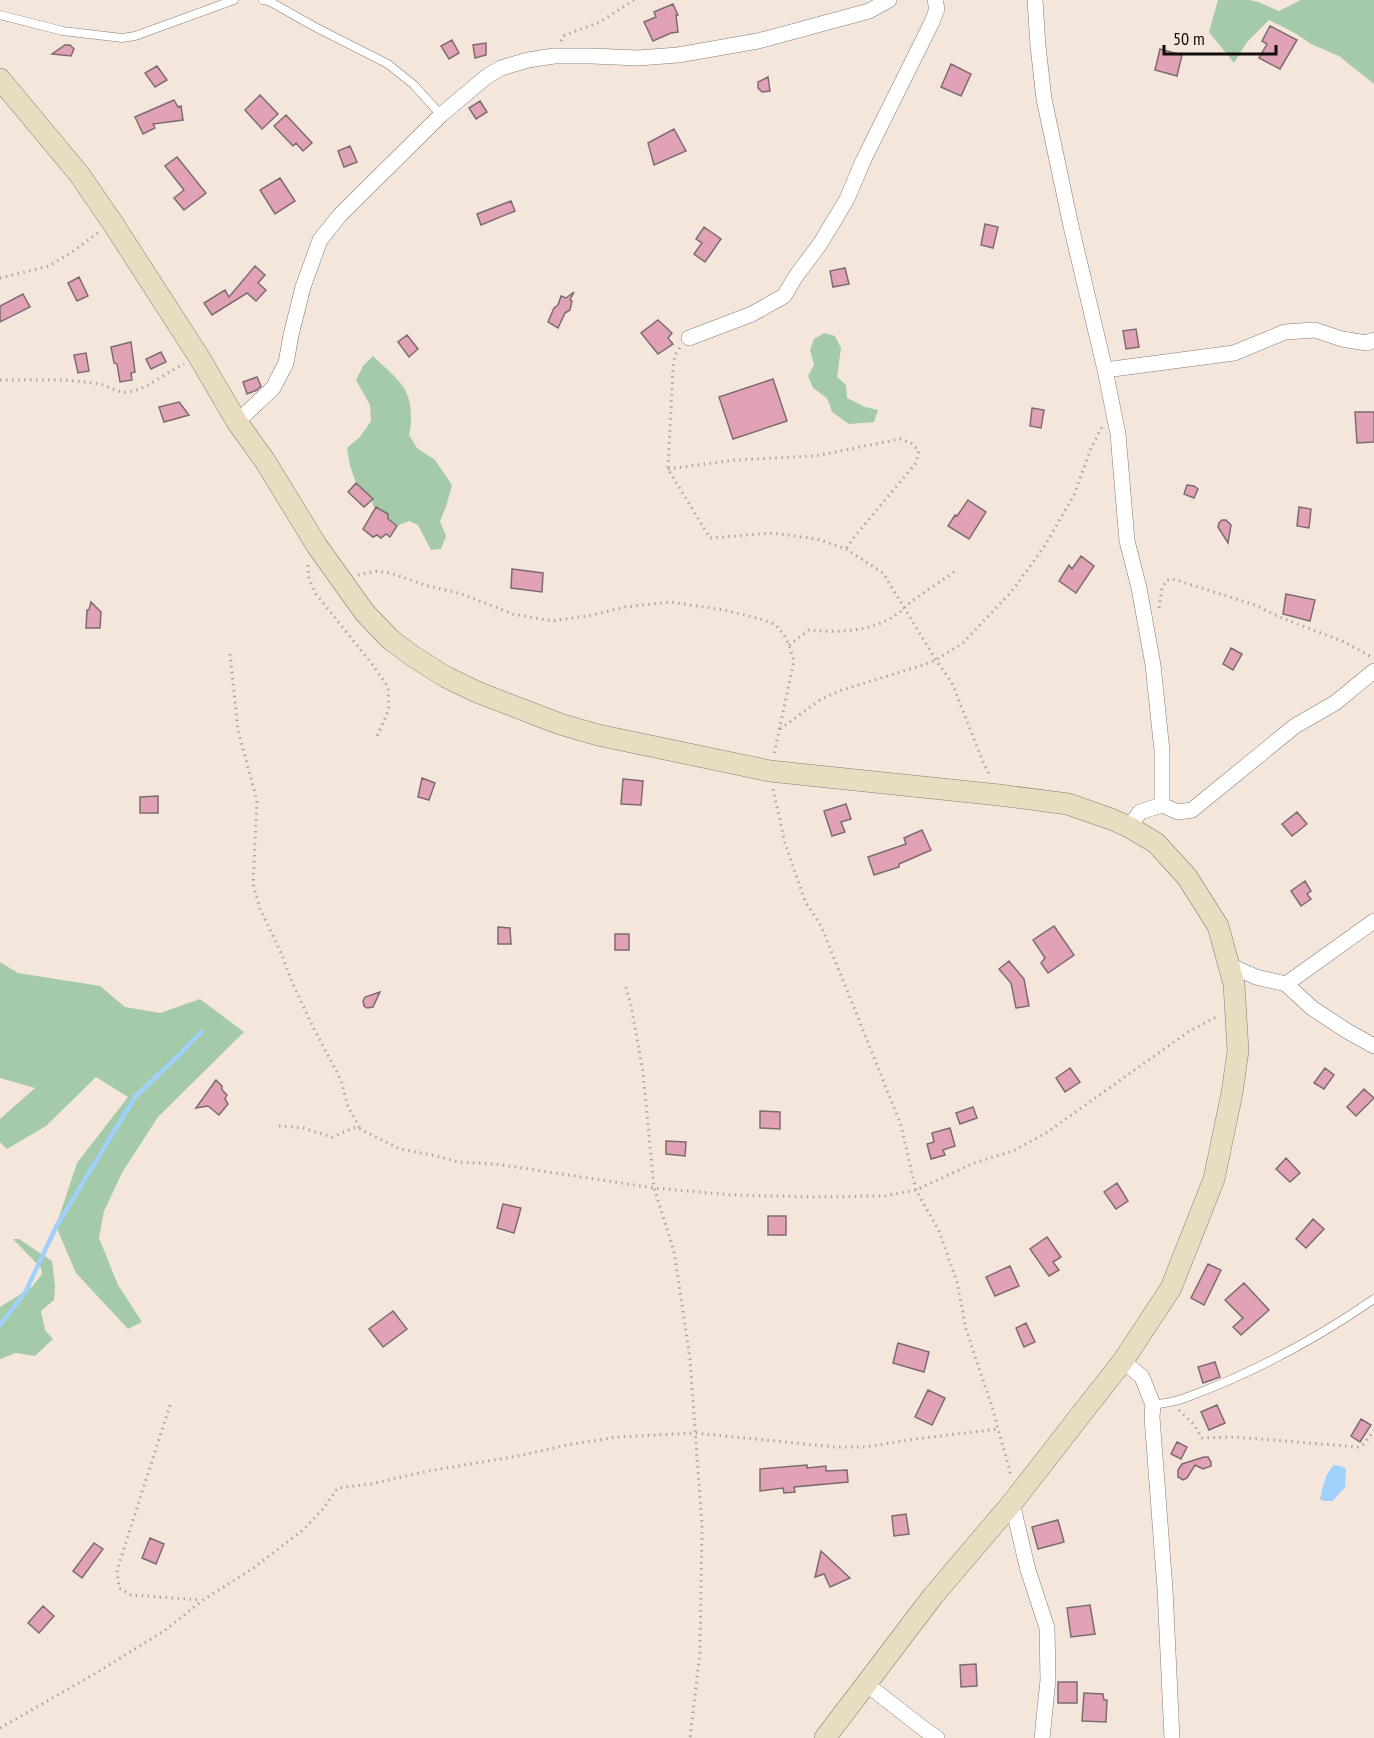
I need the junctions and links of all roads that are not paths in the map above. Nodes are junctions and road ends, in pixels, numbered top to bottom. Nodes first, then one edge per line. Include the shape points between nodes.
1 (234, 0) edge
2 (263, 0) edge
3 (889, 0) edge
4 (935, 0) edge
5 (1035, 0) edge
6 (0, 15) edge
7 (0, 79) edge
8 (441, 115) junction
9 (689, 338) road end
10 (1374, 340) edge
11 (1106, 370) junction
12 (237, 422) junction
13 (1374, 671) edge
14 (1162, 805) junction
15 (1129, 827) junction
16 (1374, 921) edge
17 (1229, 966) junction
18 (1286, 984) junction
19 (1374, 1046) edge
20 (1374, 1299) edge
21 (1123, 1361) junction
22 (1153, 1405) junction
23 (1012, 1503) junction
24 (866, 1683) junction
25 (825, 1738) edge
26 (937, 1738) edge
27 (1042, 1738) edge
28 (1172, 1738) edge

1 - 6 lane via 122,38 63,31
2 - 8 lane via 388,64
3 - 8 street via 869,11 758,41 678,55 554,56 528,60 486,77
4 - 9 street via 937,9 932,22 847,199 784,296 752,314
5 - 11 street via 1044,99
7 - 12 main road via 79,174
8 - 12 street via 340,215 320,240 303,287 286,363 273,388
10 - 11 street via 1367,343 1342,339 1315,330 1285,332 1234,353
11 - 14 street via 1118,434 1127,541 1153,665 1162,751
12 - 15 main road via 365,613 414,657 477,692 598,735 770,771 1068,804
13 - 14 street via 1335,703 1295,726 1191,810 1178,812
14 - 15 street via 1140,812
15 - 17 main road via 1156,843 1187,877 1218,926
16 - 18 street
17 - 18 street
17 - 21 main road via 1234,984 1238,1051 1214,1179 1171,1288
18 - 19 street via 1312,1008
20 - 22 lane via 1339,1323 1224,1382 1183,1399
21 - 22 street via 1142,1377
21 - 23 main road
22 - 28 street
23 - 24 main road
23 - 27 street via 1047,1628 1048,1680
24 - 25 main road
24 - 26 street

